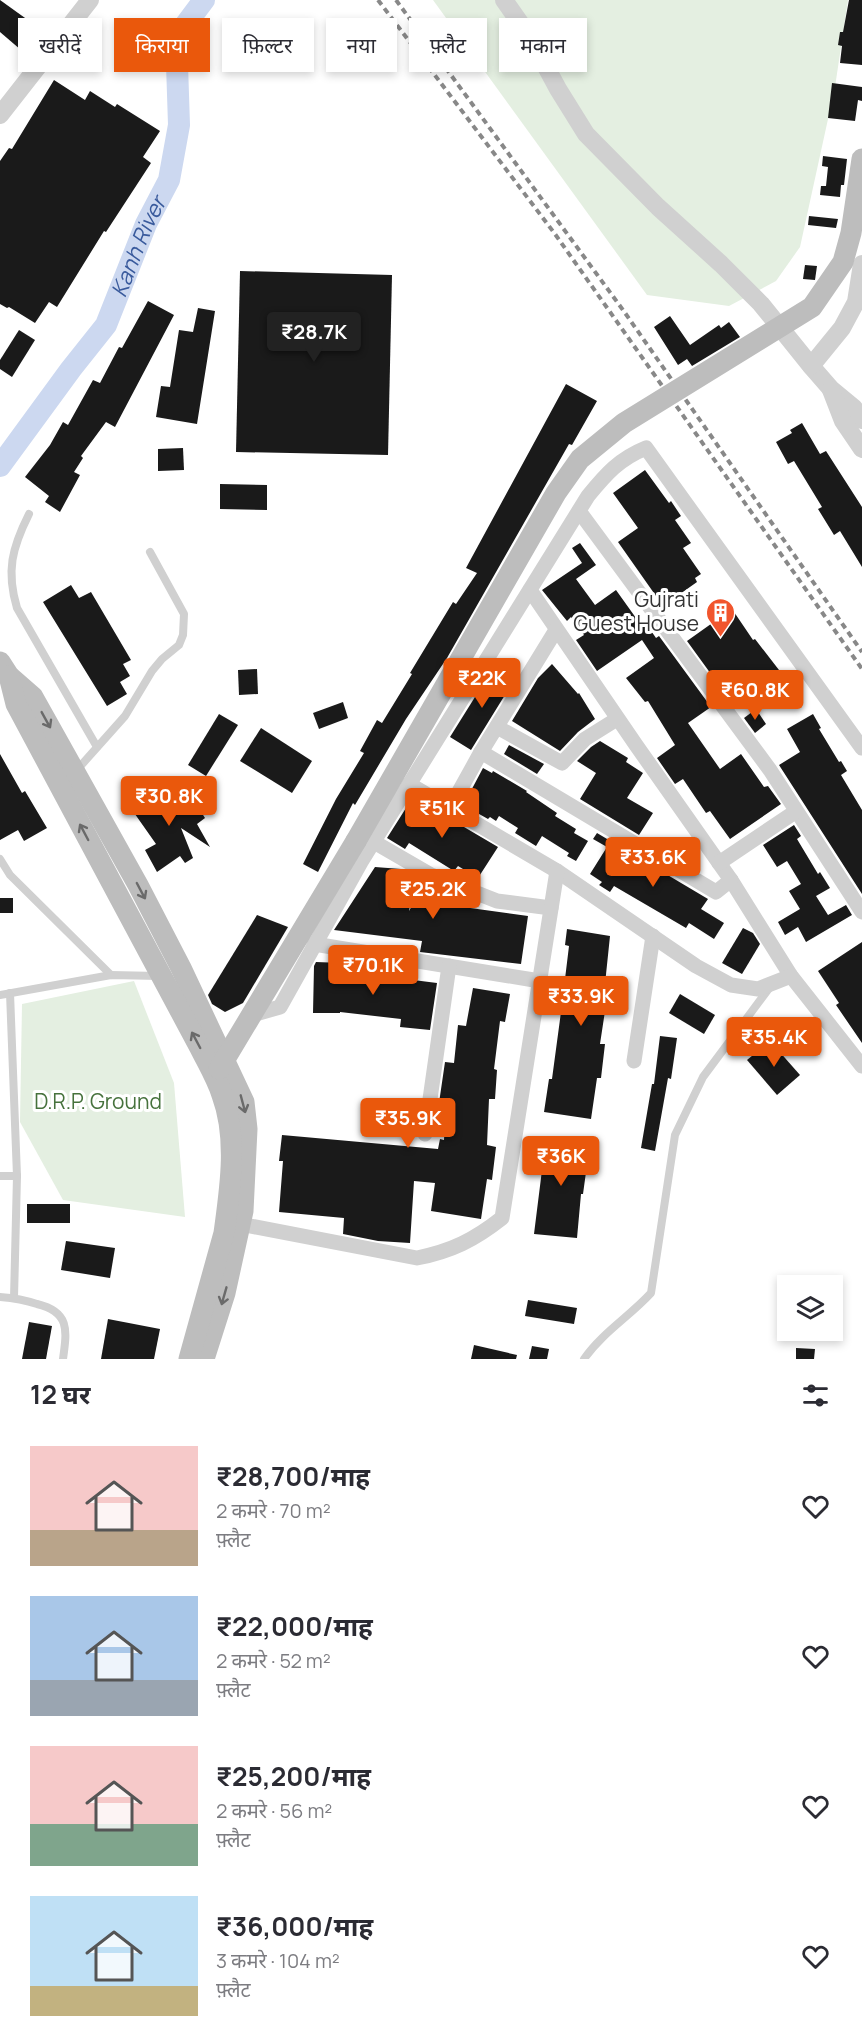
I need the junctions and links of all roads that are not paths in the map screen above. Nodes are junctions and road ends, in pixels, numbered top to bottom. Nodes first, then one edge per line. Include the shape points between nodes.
1 (90, 0) edge
2 (504, 0) edge
3 (0, 114) edge
4 (862, 159) edge
5 (862, 264) edge
6 (810, 366) junction
7 (831, 389) junction
8 (862, 420) edge
9 (862, 449) edge
10 (579, 511) junction
11 (29, 514) dead end
12 (150, 552) dead end
13 (530, 590) junction
14 (556, 630) junction
15 (5, 669) edge
16 (617, 718) junction
17 (497, 727) junction
18 (97, 747) junction
19 (862, 748) edge
20 (481, 752) junction
21 (75, 772) junction
22 (409, 784) junction
23 (450, 808) junction
24 (795, 812) junction
25 (365, 841) junction
26 (0, 859) edge
27 (719, 863) junction
28 (557, 871) junction
29 (731, 880) junction
30 (551, 909) junction
31 (862, 912) edge
32 (653, 936) junction
33 (314, 944) junction
34 (449, 966) junction
35 (171, 972) junction
36 (111, 975) junction
37 (791, 976) junction
38 (540, 981) junction
39 (772, 984) junction
40 (10, 993) junction
41 (0, 995) edge
42 (252, 1015) junction
43 (634, 1061) dead end
44 (862, 1066) edge
45 (219, 1069) junction
46 (425, 1134) dead end
47 (0, 1176) edge
48 (17, 1176) junction
49 (240, 1224) junction
50 (0, 1297) edge
51 (14, 1298) junction
52 (63, 1359) edge
53 (189, 1359) edge
54 (204, 1359) edge
55 (584, 1359) edge

1 - 3 street
2 - 6 street via 586,134 761,304
4 - 25 main road, bridge via 843,262 812,307 624,423 580,459 556,493
5 - 6 street via 856,302 842,328
6 - 7 street
7 - 8 street
7 - 9 street via 843,421
10 - 13 street
10 - 19 street via 609,470 646,448
10 - 24 street via 770,770
11 - 18 lane via 10,568 16,608
12 - 18 lane via 184,614 183,635 179,645 153,671 125,716
13 - 14 street
13 - 22 street
14 - 16 street
14 - 17 street
15 -> 21 main road via 33,697
35 -> 15 main road via 16,704
16 - 17 street via 585,739 562,763
16 - 27 street
17 - 20 street
18 - 21 lane
20 - 23 street
20 - 29 street via 716,892
21 -> 35 main road via 138,885
22 - 23 street
22 - 25 street
23 - 28 street
24 - 27 street
24 - 31 street
25 - 30 street via 431,875 497,901
25 - 33 street
25 - 42 main road
26 - 36 lane via 10,875
27 - 29 street
28 - 30 street
28 - 32 street
29 - 37 street
30 - 38 street
32 - 39 street via 731,985 758,989
32 - 43 street
33 - 34 street
33 - 42 street via 280,1006
34 - 38 street
34 - 46 street
35 - 36 lane
35 - 45 main road
36 - 40 lane
37 - 39 street
37 - 44 street
38 - 49 street via 502,1218 481,1234 444,1252 417,1258
39 - 55 lane via 703,1077 675,1134 651,1293
40 - 41 lane
40 - 48 lane
42 - 45 main road
45 -> 49 main road via 244,1102 247,1129
45 - 53 main road via 230,1128 230,1188 224,1233
47 - 48 lane
48 - 51 lane
49 -> 54 main road via 225,1293
50 - 51 lane
51 - 52 lane via 51,1307 60,1314 66,1340

